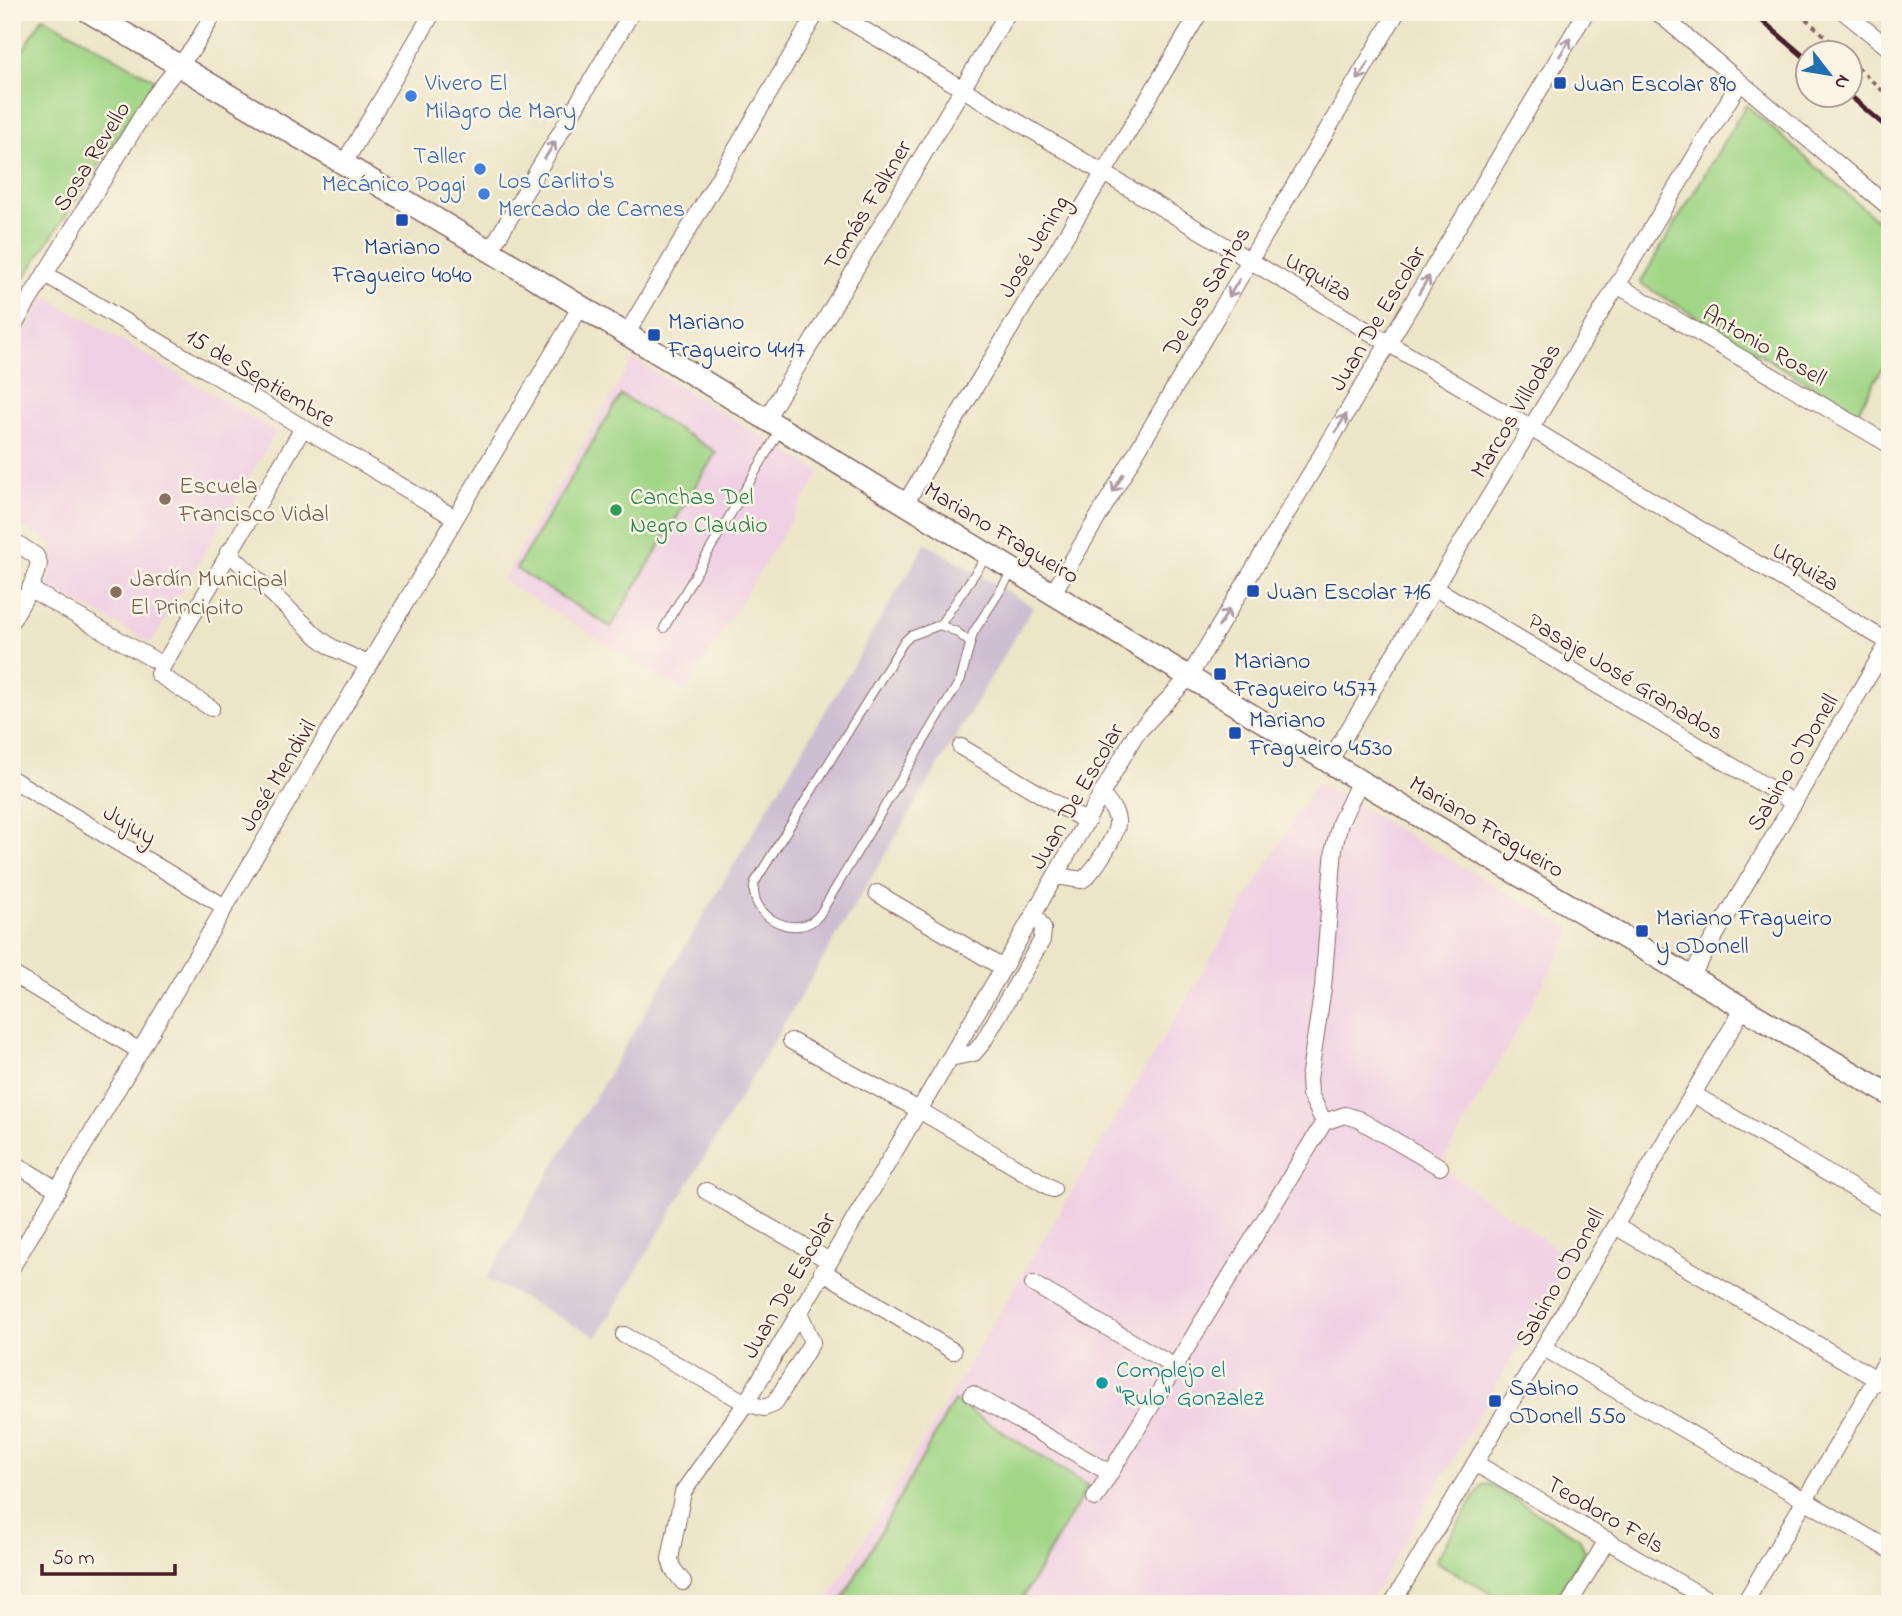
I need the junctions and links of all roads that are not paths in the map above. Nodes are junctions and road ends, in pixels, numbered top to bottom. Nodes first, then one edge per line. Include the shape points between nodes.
1 (89, 12) edge
2 (215, 12) edge
3 (433, 12) edge
4 (632, 12) edge
5 (817, 12) edge
6 (834, 12) edge
7 (1008, 12) edge
8 (1200, 12) edge
9 (1397, 12) edge
10 (1657, 12) edge
11 (1844, 12) edge
12 (1865, 12) edge
13 (1579, 14) edge
14 (1866, 30) junction
15 (1890, 49) edge
16 (178, 66) junction
17 (1740, 82) junction
18 (963, 89) junction
19 (343, 165) junction
20 (1104, 173) junction
21 (1890, 208) edge
22 (490, 251) junction
23 (1250, 261) junction
24 (45, 274) junction
25 (1617, 285) junction
26 (580, 306) junction
27 (12, 328) edge
28 (626, 335) junction
29 (1389, 344) junction
30 (773, 425) junction
31 (303, 428) junction
32 (1531, 428) junction
33 (1890, 445) edge
34 (905, 504) junction
35 (456, 518) junction
36 (12, 540) edge
37 (228, 552) junction
38 (988, 554) junction
39 (1013, 569) junction
40 (1435, 588) junction
41 (30, 589) junction
42 (1053, 593) junction
43 (12, 620) edge
44 (940, 625) junction
45 (664, 628) dead end
46 (1889, 642) edge
47 (970, 643) junction
48 (368, 664) junction
49 (163, 665) junction
50 (1189, 677) junction
51 (211, 708) dead end
52 (961, 747) dead end
53 (1329, 762) junction
54 (12, 779) edge
55 (1360, 781) junction
56 (1101, 794) junction
57 (1794, 803) junction
58 (1087, 822) junction
59 (1056, 876) junction
60 (877, 893) dead end
61 (225, 908) junction
62 (1034, 914) junction
63 (1003, 968) junction
64 (12, 974) edge
65 (1690, 978) junction
66 (1743, 1009) junction
67 (791, 1041) dead end
68 (140, 1051) junction
69 (950, 1058) junction
70 (1693, 1094) junction
71 (1890, 1095) edge
72 (919, 1110) junction
73 (1324, 1122) junction
74 (12, 1162) edge
75 (1440, 1167) dead end
76 (58, 1189) junction
77 (1053, 1189) dead end
78 (706, 1191) dead end
79 (1890, 1210) edge
80 (1615, 1226) junction
81 (825, 1265) junction
82 (12, 1267) edge
83 (1033, 1284) dead end
84 (799, 1312) junction
85 (624, 1335) dead end
86 (1544, 1348) junction
87 (953, 1351) dead end
88 (1890, 1355) edge
89 (1175, 1367) junction
90 (1883, 1383) edge
91 (972, 1394) dead end
92 (746, 1403) junction
93 (1475, 1463) junction
94 (1110, 1473) junction
95 (1095, 1498) dead end
96 (1805, 1500) junction
97 (1607, 1540) junction
98 (1890, 1550) edge
99 (683, 1582) dead end
100 (1392, 1604) edge
101 (1569, 1604) edge
102 (1715, 1604) edge
103 (1744, 1604) edge

1 - 16 main road, Mariano Fragueiro
2 - 16 street, Sosa Revello
3 - 19 street
22 -> 4 street
5 - 28 street
6 - 18 street, Urquiza
7 - 18 street, Tomás Falkner
8 - 20 street, José Jening
9 -> 23 street, De Los Santos
10 - 17 street
11 - 14 street
12 - 14 street
29 -> 13 street, Juan De Escolar
14 - 15 street
16 - 19 main road, Mariano Fragueiro
16 - 24 street, Sosa Revello via 153,98
17 - 21 street
17 - 25 street, Marcos Villodas
18 - 20 street, Urquiza
18 - 30 street, Tomás Falkner
19 - 22 main road, Mariano Fragueiro
20 - 23 street, Urquiza
20 - 34 street, José Jening
22 - 26 main road, Mariano Fragueiro
23 - 29 street, Urquiza
23 -> 42 street, De Los Santos
24 - 27 street, Sosa Revello
24 - 31 street, 15 de Septiembre
25 - 32 street, Marcos Villodas
25 - 33 street, Antonio Rosell
26 - 28 main road, Mariano Fragueiro
26 - 35 street, José Mendivil
28 - 30 main road, Mariano Fragueiro
29 - 32 street, Urquiza
50 -> 29 street, Juan De Escolar
30 - 34 main road, Mariano Fragueiro
30 - 45 lane
31 - 35 street, 15 de Septiembre
31 - 37 street
32 - 40 street, Marcos Villodas
32 - 46 street, Urquiza
34 - 38 main road, Mariano Fragueiro
35 - 48 street, José Mendivil
36 - 41 street via 36,556 39,564
37 - 48 street via 319,638
37 - 49 street
38 - 39 main road, Mariano Fragueiro
38 - 44 lane
39 - 42 main road, Mariano Fragueiro
39 - 47 lane
40 - 53 street, Marcos Villodas
40 - 57 street, Pasaje José Granados
41 - 43 street
41 - 49 street
42 - 50 main road, Mariano Fragueiro
44 - 47 lane
44 - 47 lane via 909,636 903,643 755,882 755,901 778,923 805,927 820,914 961,679
46 - 57 street, Sabino O'Donell
48 - 61 street, José Mendivil
49 - 51 street via 158,674
50 - 53 main road, Mariano Fragueiro
50 - 56 street, Juan De Escolar via 1135,735
52 - 58 street
53 - 55 main road, Mariano Fragueiro
54 - 61 street, Jujuy
55 - 65 main road, Mariano Fragueiro
55 - 73 street via 1334,848 1323,988 1309,1079 1310,1094
56 - 58 street, Juan De Escolar
56 - 59 street via 1116,815 1113,835 1091,874 1082,880
57 - 65 street, Sabino O'Donell
58 - 59 street, Juan De Escolar
59 - 62 street, Juan De Escolar
60 - 63 street
61 - 68 street, José Mendivil
62 - 63 street, Juan De Escolar
62 - 69 street via 1043,928 1042,940 983,1042 974,1053
63 - 69 street, Juan De Escolar
64 - 68 street
65 - 66 main road, Mariano Fragueiro
66 - 70 street, Sabino O'Donell
66 - 71 main road, Mariano Fragueiro
67 - 72 street
68 - 76 street, José Mendivil
69 - 72 street, Juan De Escolar
70 - 79 street
70 - 80 street, Sabino O'Donell
72 - 77 street
72 - 81 street, Juan De Escolar
73 - 75 street via 1345,1115 1358,1119
73 - 89 street
74 - 76 street
76 - 82 street, José Mendivil
78 - 81 street
80 - 86 street, Sabino O'Donell
80 - 90 street
81 - 84 street, Juan De Escolar
81 - 87 street
83 - 89 street
84 - 92 street, Juan De Escolar
84 - 92 street via 811,1342 775,1404 764,1408
85 - 92 street
86 - 93 street, Sabino O'Donell
86 - 96 street
88 - 90 street
89 - 94 street
90 - 96 street
91 - 94 street
92 - 99 street, Juan De Escolar via 683,1492 670,1559
93 - 97 street, Teodoro Fels
93 - 100 street, Sabino O'Donell
94 - 95 street
96 - 98 street
96 - 103 street
97 - 101 street
97 - 102 street, Teodoro Fels

